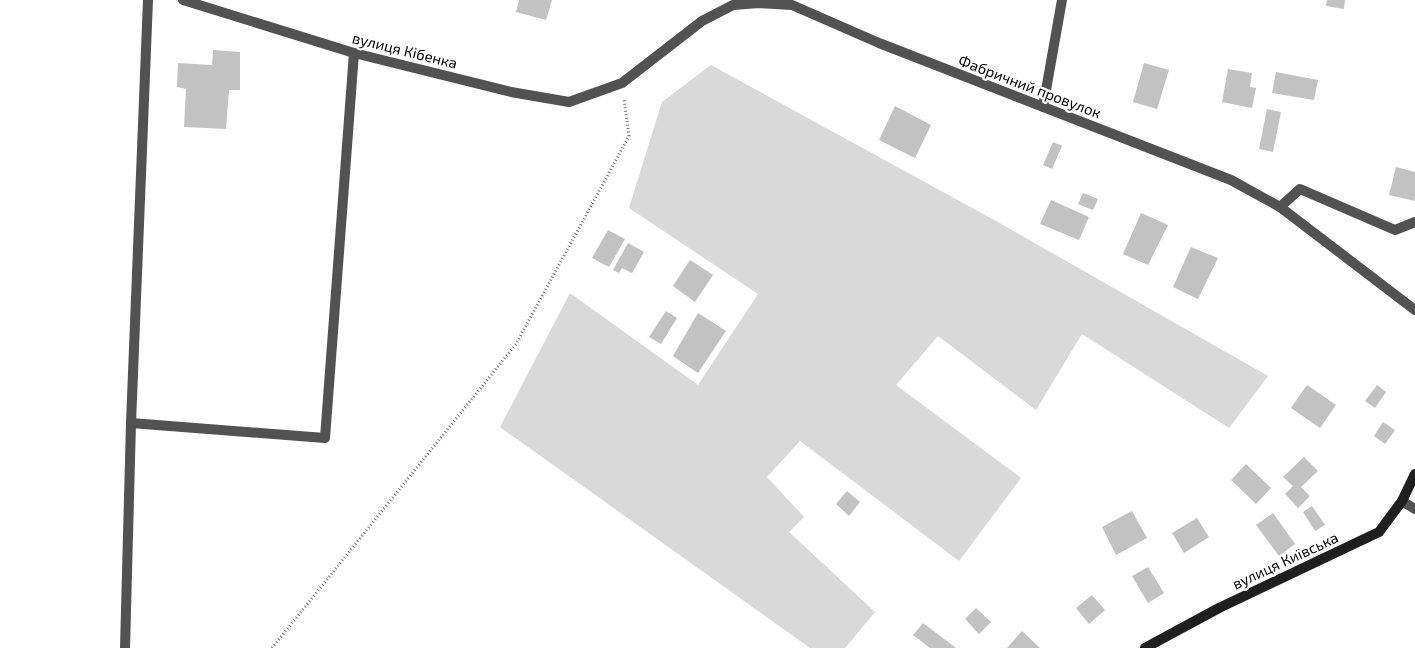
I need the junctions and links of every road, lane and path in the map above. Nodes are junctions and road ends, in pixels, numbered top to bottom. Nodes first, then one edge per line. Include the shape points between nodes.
1 (148, 0) edge
2 (183, 0) edge
3 (1062, 0) edge
4 (354, 53) junction
5 (622, 83) junction
6 (1043, 107) junction
7 (1280, 207) junction
8 (1415, 222) edge
9 (1415, 310) edge
10 (131, 423) junction
11 (1415, 474) edge
12 (1402, 501) junction
13 (1415, 510) edge
14 (125, 648) edge
15 (272, 648) edge
16 (1145, 648) edge

1 - 10 street
2 - 4 street, вулиця Кібенка
3 - 6 street
4 - 5 street, вулиця Кібенка via 511,92 569,102
4 - 10 street via 325,438
5 - 6 street, Фабричний провулок via 702,21 732,5 759,3 792,5
5 - 15 path via 629,136 516,344
6 - 7 street, Фабричний провулок via 1232,180
7 - 8 street via 1300,189 1395,230
7 - 9 street, Фабричний провулок
10 - 14 street
11 - 12 street, вулиця Київська
12 - 13 street
12 - 16 street, вулиця Київська via 1379,532 1219,608

